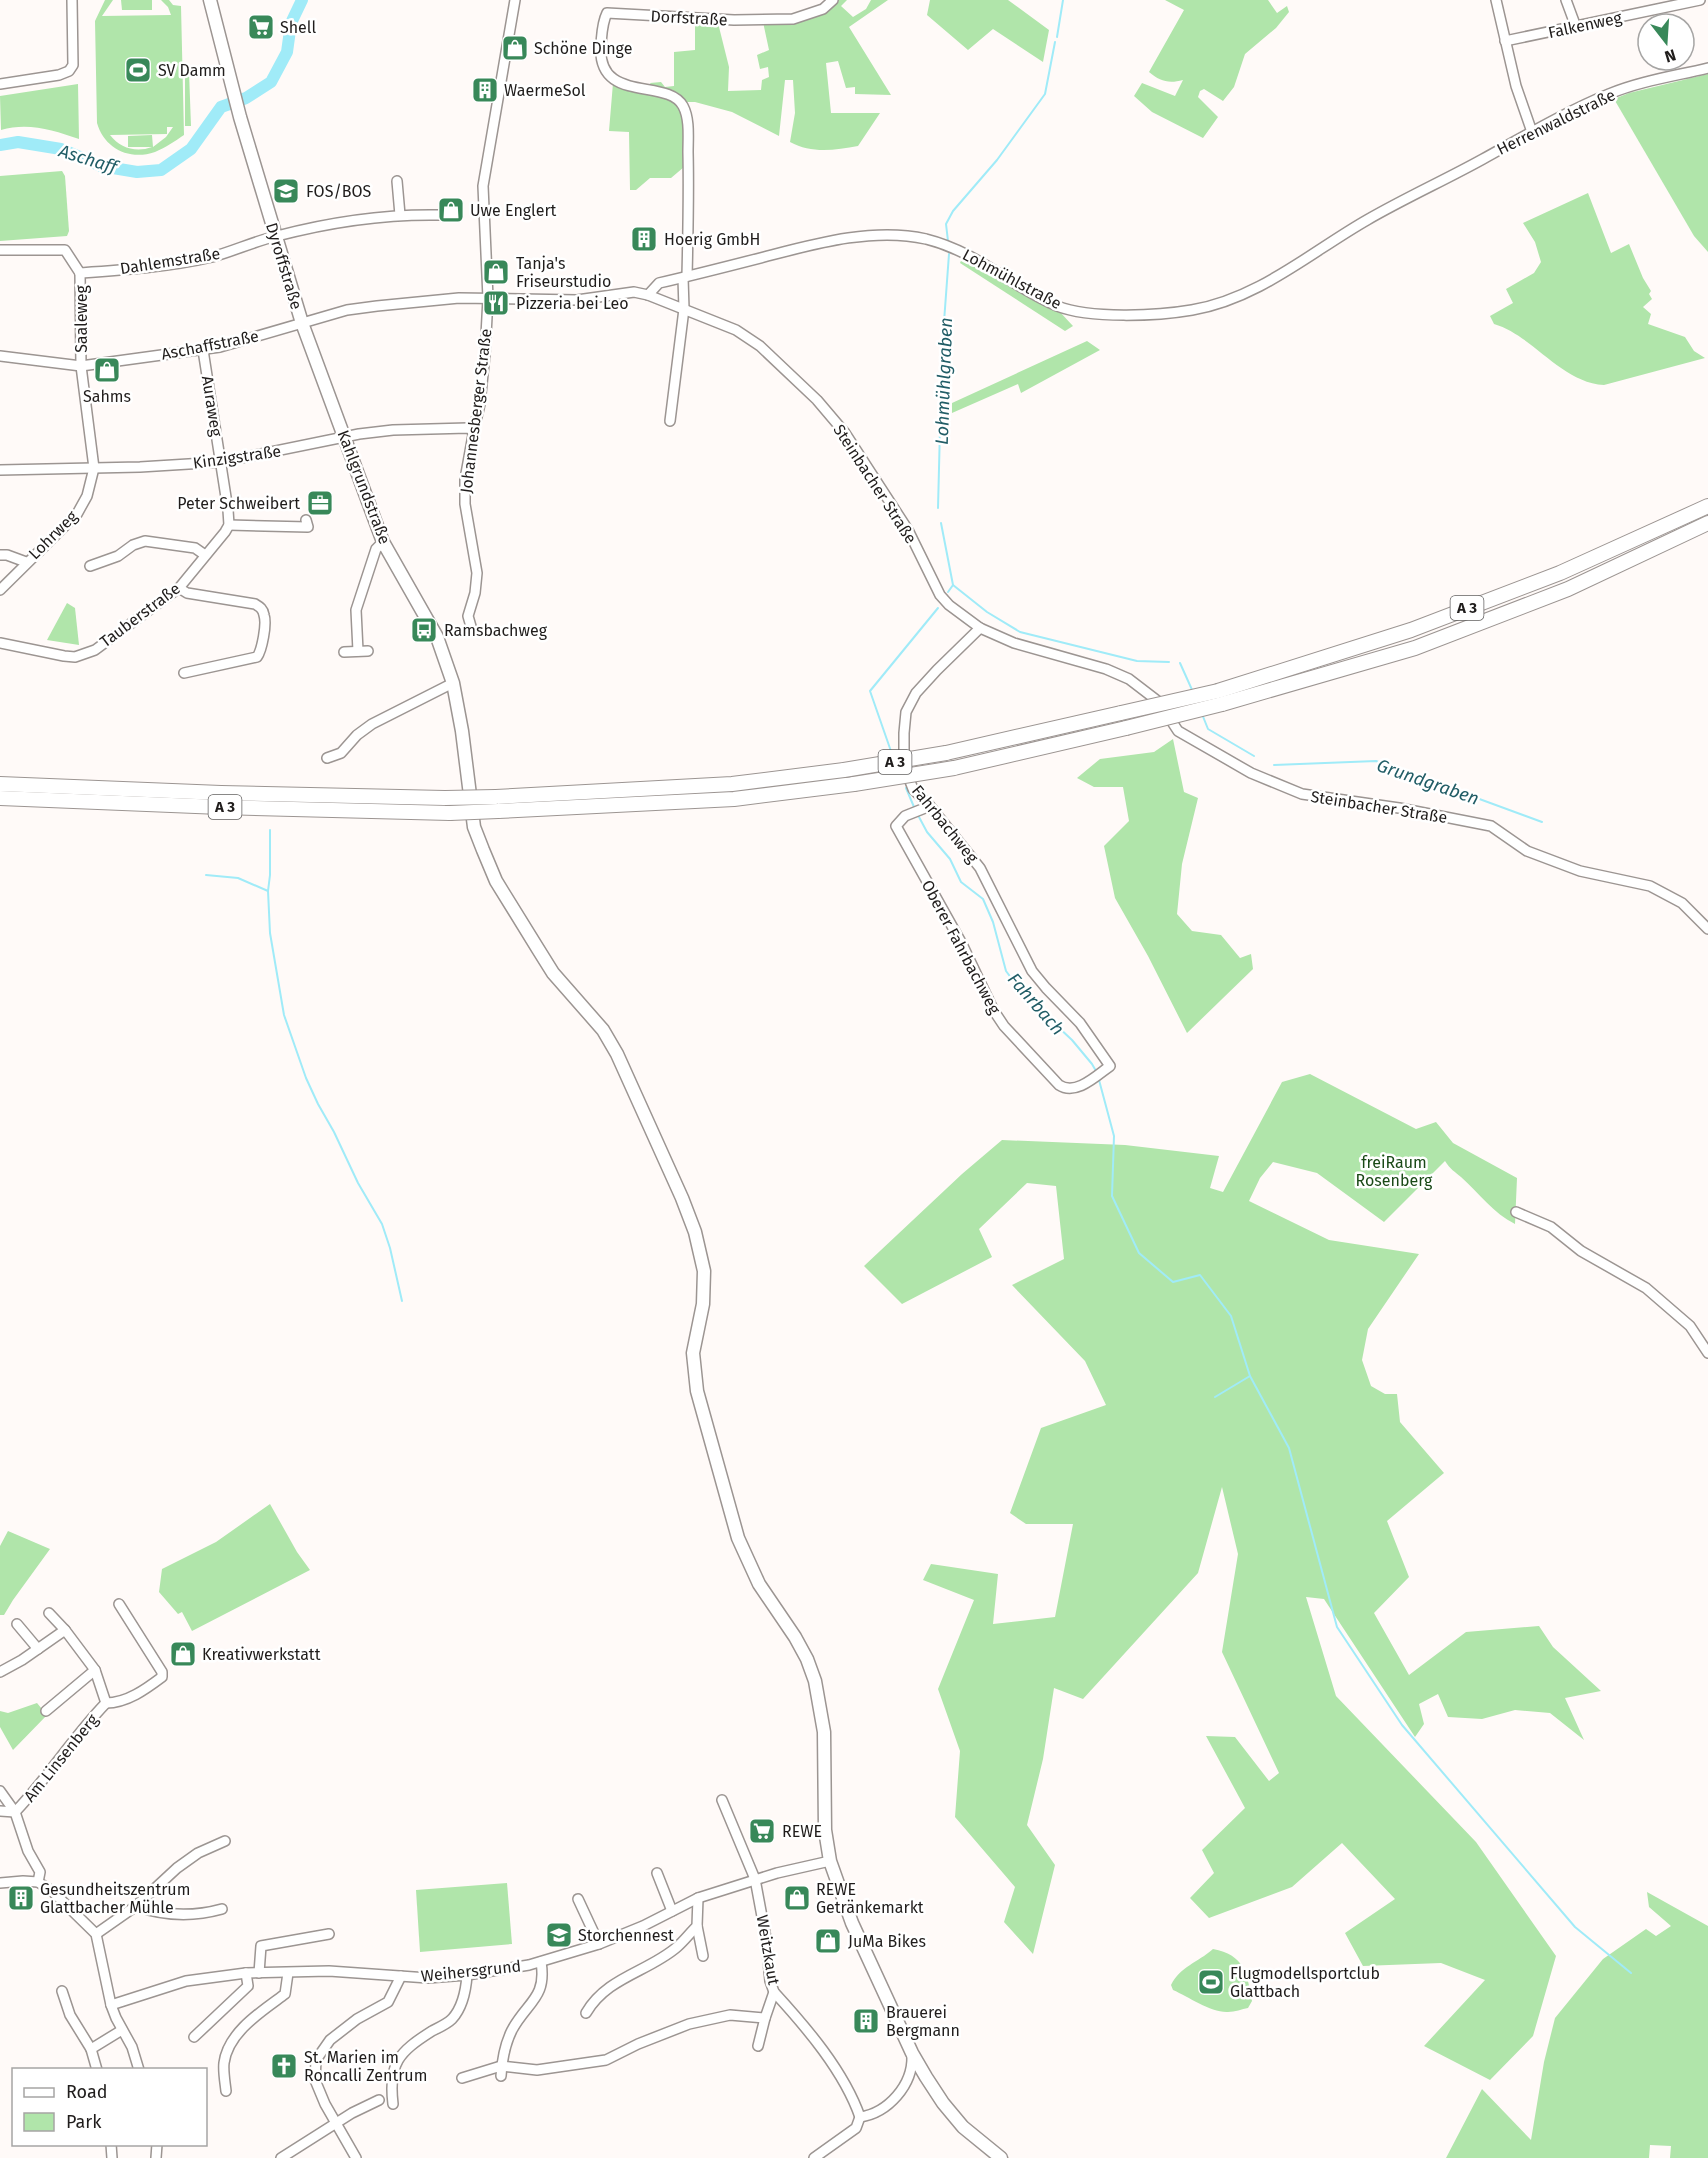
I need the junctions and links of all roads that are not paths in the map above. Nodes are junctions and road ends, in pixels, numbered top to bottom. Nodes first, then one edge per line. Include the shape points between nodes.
1 (72, 0) edge
2 (210, 0) edge
3 (515, 0) edge
4 (833, 0) edge
5 (1496, 0) edge
6 (1566, 0) edge
7 (1700, 0) edge
8 (1576, 27) junction
9 (1505, 41) junction
10 (1708, 69) edge
11 (0, 84) edge
12 (1532, 132) junction
13 (1476, 163) joint
14 (397, 181) dead end
15 (400, 214) junction
16 (439, 215) dead end
17 (275, 236) junction
18 (0, 250) edge
19 (81, 273) junction
20 (685, 277) junction
21 (648, 295) junction
22 (488, 298) junction
23 (684, 309) junction
24 (302, 323) junction
25 (203, 350) junction
26 (0, 356) edge
27 (81, 366) junction
28 (670, 422) dead end
29 (471, 430) junction
30 (344, 437) junction
31 (221, 462) junction
32 (94, 468) junction
33 (0, 470) edge
34 (1708, 506) edge
35 (1708, 523) edge
36 (229, 525) junction
37 (308, 528) dead end
38 (383, 542) junction
39 (0, 555) edge
40 (205, 555) junction
41 (26, 562) junction
42 (90, 566) dead end
43 (179, 588) junction
44 (0, 590) edge
45 (980, 628) junction
46 (472, 630) dead end
47 (0, 644) edge
48 (358, 651) junction
49 (368, 651) dead end
50 (344, 652) dead end
51 (183, 673) dead end
52 (453, 683) junction
53 (1220, 698) junction
54 (327, 758) dead end
55 (0, 784) edge
56 (0, 798) edge
57 (930, 806) junction
58 (1708, 929) edge
59 (1066, 1089) joint
60 (1516, 1212) dead end
61 (1708, 1353) edge
62 (119, 1604) dead end
63 (49, 1613) dead end
64 (17, 1624) dead end
65 (65, 1630) junction
66 (38, 1649) junction
67 (94, 1670) junction
68 (0, 1672) edge
69 (106, 1703) junction
70 (46, 1711) dead end
71 (0, 1791) edge
72 (722, 1800) dead end
73 (0, 1812) edge
74 (15, 1812) junction
75 (225, 1841) dead end
76 (830, 1861) junction
77 (657, 1873) dead end
78 (755, 1880) junction
79 (38, 1882) junction
80 (0, 1883) edge
81 (698, 1898) junction
82 (578, 1899) dead end
83 (136, 1906) junction
84 (222, 1909) dead end
85 (672, 1911) junction
86 (697, 1926) junction
87 (96, 1934) junction
88 (329, 1934) dead end
89 (599, 1944) junction
90 (703, 1956) dead end
91 (541, 1962) junction
92 (246, 1973) junction
93 (259, 1973) junction
94 (288, 1973) junction
95 (467, 1975) junction
96 (401, 1976) junction
97 (62, 1991) dead end
98 (774, 1992) junction
99 (111, 2005) junction
100 (586, 2013) dead end
101 (765, 2018) junction
102 (122, 2030) junction
103 (194, 2037) dead end
104 (758, 2046) dead end
105 (91, 2049) junction
106 (912, 2053) junction
107 (96, 2068) edge
108 (138, 2068) edge
109 (501, 2071) junction
110 (462, 2078) dead end
111 (226, 2091) dead end
112 (379, 2100) dead end
113 (393, 2104) dead end
114 (860, 2117) junction
115 (337, 2122) junction
116 (281, 2158) edge
117 (357, 2158) edge
118 (814, 2158) edge
119 (1001, 2158) edge

1 - 11 street via 69,71
2 - 17 main road, Dyroffstraße
3 - 22 street via 483,186
4 - 20 street, Dorfstraße via 823,9 793,19 607,13 600,52 607,75 677,100 685,111 689,178
5 - 9 street
6 - 8 street
7 - 8 street, Falkenweg
8 - 9 street, Falkenweg
9 - 12 street
10 - 12 street, Herrenwaldstraße via 1609,94
12 - 13 street, Herrenwaldstraße
13 - 20 street, Lohmühlstraße via 1367,220 1258,287 1224,303 1178,312 1118,315 1059,307 974,257 924,239 901,237 844,237
14 - 15 street
15 - 16 street, Dahlemstraße
15 - 17 street, Dahlemstraße
17 - 19 street, Dahlemstraße via 179,263
17 - 24 main road, Dyroffstraße
18 - 19 street via 65,250
19 - 27 street, Saaleweg
20 - 21 street, Lohmühlstraße via 659,284
20 - 23 street
21 - 22 street via 634,292 577,300
21 - 23 street, Steinbacher Straße
22 - 24 street, Aschaffstraße via 347,310
22 - 29 street, Johannesberger Straße via 480,404
23 - 28 street
23 - 45 street, Steinbacher Straße via 736,330 760,346 817,400 845,433 908,530 940,596
24 - 25 street, Aschaffstraße
24 - 30 main road, Kahlgrundstraße
25 - 27 street, Aschaffstraße
25 - 31 street, Auraweg
26 - 27 street, Aschaffstraße
27 - 32 street, Lohrweg
29 - 30 street, Kinzigstraße via 393,430
29 - 46 street, Johannesberger Straße via 465,479 466,512 477,573 468,616
30 - 31 street, Kinzigstraße
30 - 38 main road, Kahlgrundstraße
31 - 32 street, Kinzigstraße
31 - 36 street
32 - 33 street, Kinzigstraße
32 - 41 street, Lohrweg via 87,496 77,514
34 - 53 highway, A 3 via 1560,573
35 - 53 highway, A 3 via 1568,589 1415,648
36 - 37 street
36 - 40 street, Tauberstraße
38 - 48 street via 376,549 356,610
38 - 52 main road, Kahlgrundstraße via 440,644
39 - 41 street
40 - 42 street via 195,548 146,541
40 - 43 street, Tauberstraße
41 - 44 street, Lohrweg
43 - 47 street, Tauberstraße via 86,654 64,656
43 - 51 street via 186,593 255,604 265,616 257,657
45 - 57 street, Fahrbachweg via 916,693 906,712 904,760 908,776 913,789
45 - 58 street, Steinbacher Straße via 1014,643 1129,679 1160,702 1178,731 1251,773 1302,794 1491,826 1527,851 1580,871 1650,886 1682,903
48 - 49 street
48 - 50 street
52 - 54 street via 372,724 341,753
52 - 76 main road, Kahlgrundstraße via 474,827 496,881 553,973 603,1030 695,1232 704,1271 703,1304 693,1353 697,1391 738,1538 759,1584 780,1612 815,1681 824,1732 825,1830
53 - 55 highway, A 3, bridge via 1121,713 946,753 732,784 445,798
53 - 56 highway, A 3, bridge via 1126,728 954,768 734,799 450,813
57 - 59 street, Oberer Fahrbachweg via 905,816 896,826 962,944 994,1011
57 - 59 street, Fahrbachweg via 980,868 1032,971 1080,1023 1110,1066 1075,1088
60 - 61 street via 1551,1227 1581,1251 1646,1288 1690,1326
62 - 69 street via 162,1677 119,1703
63 - 65 street, Am Linsenberg
64 - 66 street
65 - 66 street
65 - 67 street, Am Linsenberg
66 - 68 street
67 - 69 street, Am Linsenberg
67 - 70 street
69 - 74 street, Am Linsenberg
71 - 74 street
72 - 78 street, Weitzkaut
73 - 74 street
74 - 79 street via 40,1872
75 - 83 street via 198,1852
76 - 78 street, Weihersgrund
76 - 106 main road, Kahlgrundstraße via 852,1923
77 - 85 street
78 - 81 street, Weihersgrund
78 - 98 street, Weitzkaut
79 - 80 street
79 - 87 street
81 - 85 street, Weihersgrund
81 - 86 street
82 - 89 street
83 - 84 street via 151,1912 184,1915
83 - 87 street
85 - 89 street, Weihersgrund
86 - 90 street
86 - 100 street via 676,1948 602,1992
87 - 99 street
88 - 93 street via 261,1946
89 - 91 street, Weihersgrund
91 - 95 street, Weihersgrund
91 - 109 street via 539,1993 513,2029
92 - 93 street, Weihersgrund
92 - 99 street, Weihersgrund via 186,1981
92 - 103 street via 248,1986
93 - 94 street, Weihersgrund
94 - 96 street, Weihersgrund via 329,1971
94 - 111 street via 285,1994 230,2043 224,2064
95 - 96 street, Weihersgrund
95 - 113 street via 465,1994 452,2019 412,2044 398,2058 391,2076
96 - 115 street via 388,2002 330,2040 316,2060 315,2080
97 - 105 street via 70,2015
98 - 101 street
98 - 114 street, Weitzkaut via 821,2046
99 - 102 street
101 - 104 street
101 - 109 street via 730,2015 688,2024 606,2060
102 - 105 street
102 - 108 street
105 - 107 street
106 - 114 street via 911,2072 899,2092 885,2107
106 - 119 main road, Kahlgrundstraße via 956,2119
109 - 110 street
112 - 115 street
114 - 118 street via 856,2128
115 - 116 street
115 - 117 street

